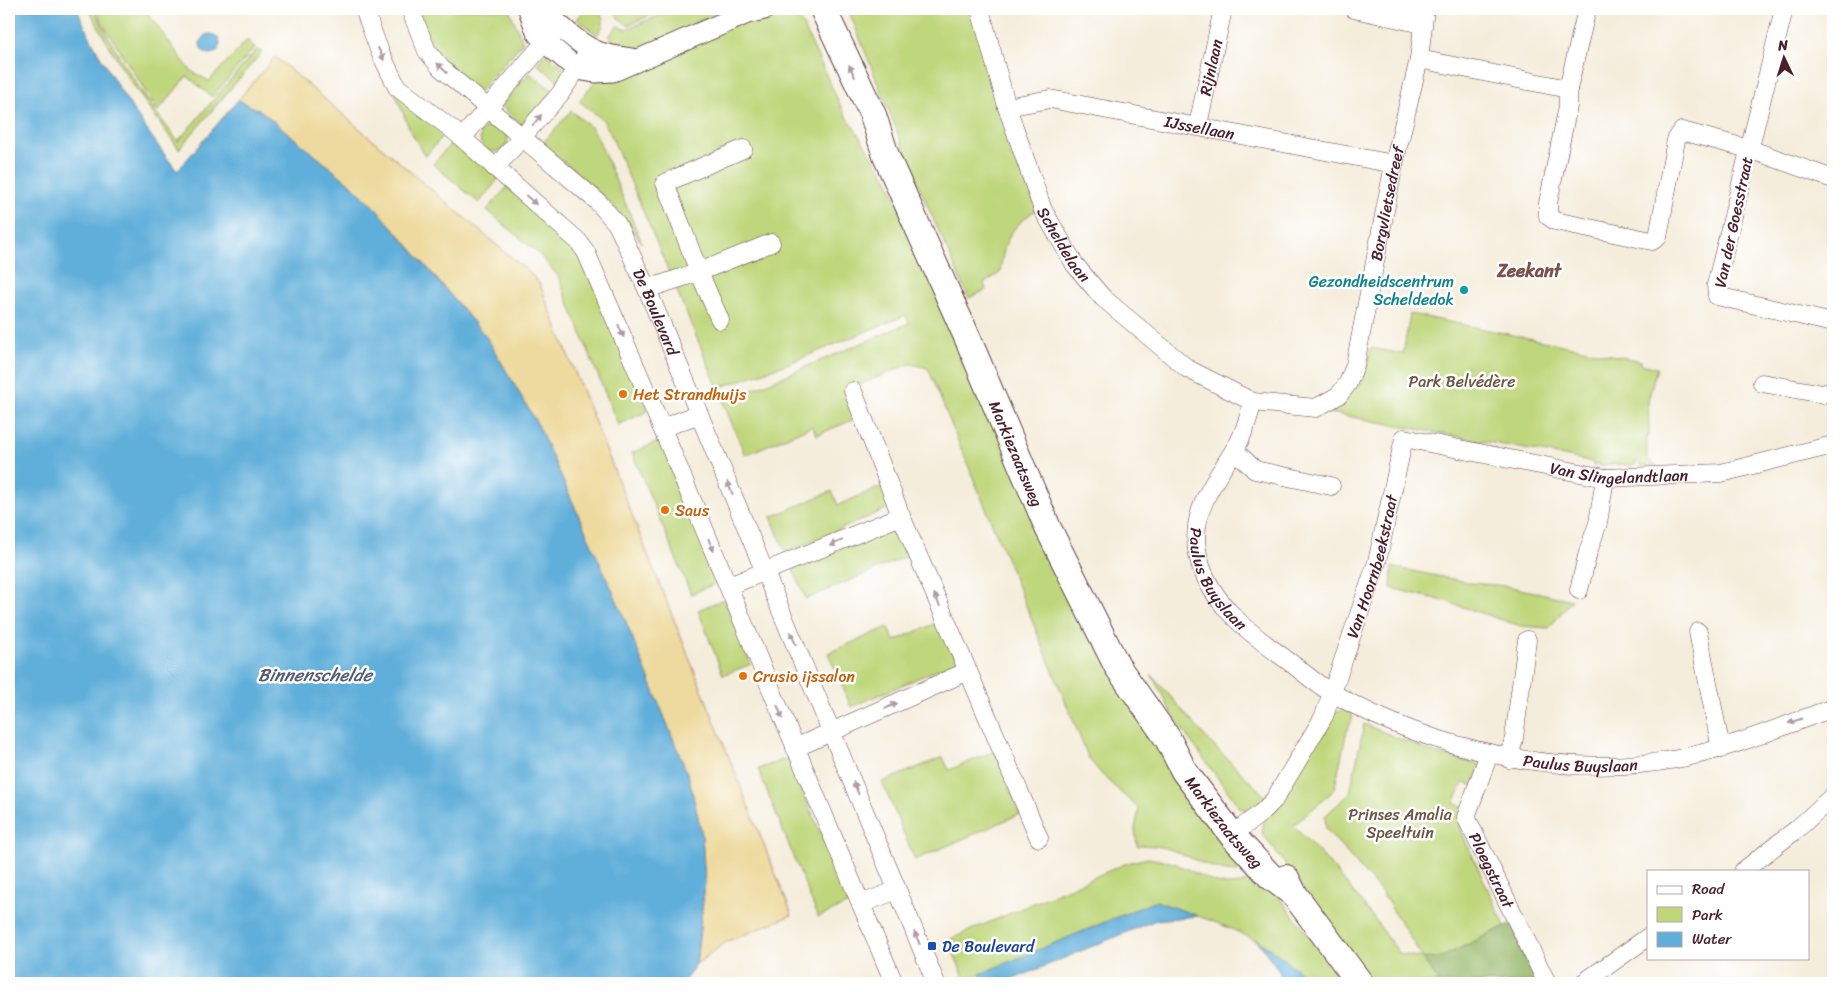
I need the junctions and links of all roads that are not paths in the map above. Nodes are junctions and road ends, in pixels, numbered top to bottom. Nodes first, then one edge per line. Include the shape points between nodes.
1 (364, 9) edge
2 (410, 9) edge
3 (529, 9) edge
4 (540, 9) edge
5 (804, 9) edge
6 (823, 9) edge
7 (980, 9) edge
8 (1223, 9) edge
9 (1354, 9) edge
10 (1587, 9) edge
11 (1784, 9) edge
12 (754, 10) edge
13 (1423, 17) edge
14 (562, 28) junction
15 (545, 42) junction
16 (589, 48) junction
17 (1419, 59) junction
18 (638, 60) junction
19 (577, 69) junction
20 (1568, 90) junction
21 (484, 104) junction
22 (1006, 107) junction
23 (1198, 125) junction
24 (458, 134) junction
25 (522, 138) junction
26 (1749, 148) junction
27 (743, 149) dead end
28 (886, 156) junction
29 (1394, 164) junction
30 (495, 168) junction
31 (1833, 179) edge
32 (770, 243) dead end
33 (699, 272) junction
34 (647, 289) junction
35 (720, 320) dead end
36 (1833, 323) edge
37 (1762, 383) dead end
38 (1833, 390) edge
39 (853, 391) dead end
40 (1253, 402) junction
41 (698, 414) junction
42 (662, 428) junction
43 (1404, 438) joint
44 (1833, 445) edge
45 (1234, 450) junction
46 (1606, 478) junction
47 (1331, 486) dead end
48 (901, 516) junction
49 (765, 572) junction
50 (728, 586) junction
51 (1579, 590) dead end
52 (1698, 632) dead end
53 (1527, 640) dead end
54 (968, 671) junction
55 (1331, 693) junction
56 (1833, 708) edge
57 (839, 728) junction
58 (795, 748) junction
59 (1720, 748) junction
60 (1489, 754) junction
61 (1509, 759) junction
62 (1833, 796) edge
63 (1240, 829) junction
64 (1039, 838) dead end
65 (1744, 870) edge
66 (896, 890) junction
67 (861, 904) junction
68 (1647, 939) edge
69 (894, 983) edge
70 (936, 983) edge
71 (1360, 983) edge
72 (1547, 983) edge
73 (1582, 983) edge

1 -> 24 street via 380,52 398,87
21 -> 2 street, De Boulevard via 441,68 427,51
3 - 15 street via 537,32
4 - 14 street
5 - 28 main road, Markiezaatsweg via 846,99
28 -> 6 main road, Markiezaatsweg via 873,115
7 - 22 street, Scheldelaan
8 - 23 street, Rijnlaan
9 - 13 street
10 - 20 street
11 - 26 street
12 - 18 street
13 - 17 street, Borgvlietsedreef
14 - 15 street
14 - 16 street
15 - 19 street
15 - 21 street
16 - 18 street via 602,54
16 - 19 street
17 - 20 street
17 - 29 street, Borgvlietsedreef
18 - 19 street via 613,71
25 -> 19 street
20 - 26 street via 1568,106 1548,203 1548,216 1555,221 1652,241 1658,237 1676,140 1682,131
21 - 24 street
21 - 25 street, De Boulevard
22 - 23 street, IJssellaan via 1050,99
22 - 40 street, Scheldelaan via 1043,210 1075,265 1103,298 1188,369
23 - 29 street, IJssellaan
24 - 30 street
25 - 30 street
25 - 34 street, De Boulevard via 598,202 617,224
26 - 31 street
26 - 36 street, Van der Goesstraat via 1716,285 1717,296
27 - 33 street via 665,184
28 - 63 main road, Markiezaatsweg via 1048,528 1117,666 1168,739 1195,760
29 - 40 street, Borgvlietsedreef via 1355,365 1348,383 1339,395 1316,408
30 -> 42 street via 578,241 586,252
32 - 33 street
33 - 34 street
33 - 35 street
34 - 41 street, De Boulevard
37 - 38 street via 1823,394
39 - 48 street
40 - 45 street, Paulus Buyslaan via 1245,430
41 - 42 street
49 -> 41 street, De Boulevard
42 -> 50 street
43 - 46 street, Van Slingelandtlaan
43 - 55 street, Van Hoornbeekstraat via 1377,562
44 - 46 street, Van Slingelandtlaan via 1721,472
45 - 47 street via 1255,470
45 - 55 street, Paulus Buyslaan via 1210,486 1197,520 1197,549 1203,570 1216,596 1255,637
46 - 51 street via 1598,523
48 -> 49 street
54 -> 48 street
49 - 50 street
57 -> 49 street, De Boulevard
50 -> 58 street
52 - 59 street
53 - 61 street
57 -> 54 street
54 - 64 street
55 - 60 street, Paulus Buyslaan via 1400,726
55 - 63 street via 1324,716 1274,800
56 -> 59 street, Paulus Buyslaan
57 - 58 street
66 -> 57 street, De Boulevard
58 - 67 street
59 - 61 street, Paulus Buyslaan via 1647,764 1586,766
60 - 61 street, Paulus Buyslaan
60 - 72 street, Ploegstraat via 1466,817
62 - 65 street
63 - 71 main road, Markiezaatsweg via 1281,869 1294,894
66 - 67 street
70 -> 66 street, De Boulevard
67 - 69 street
68 - 73 street

